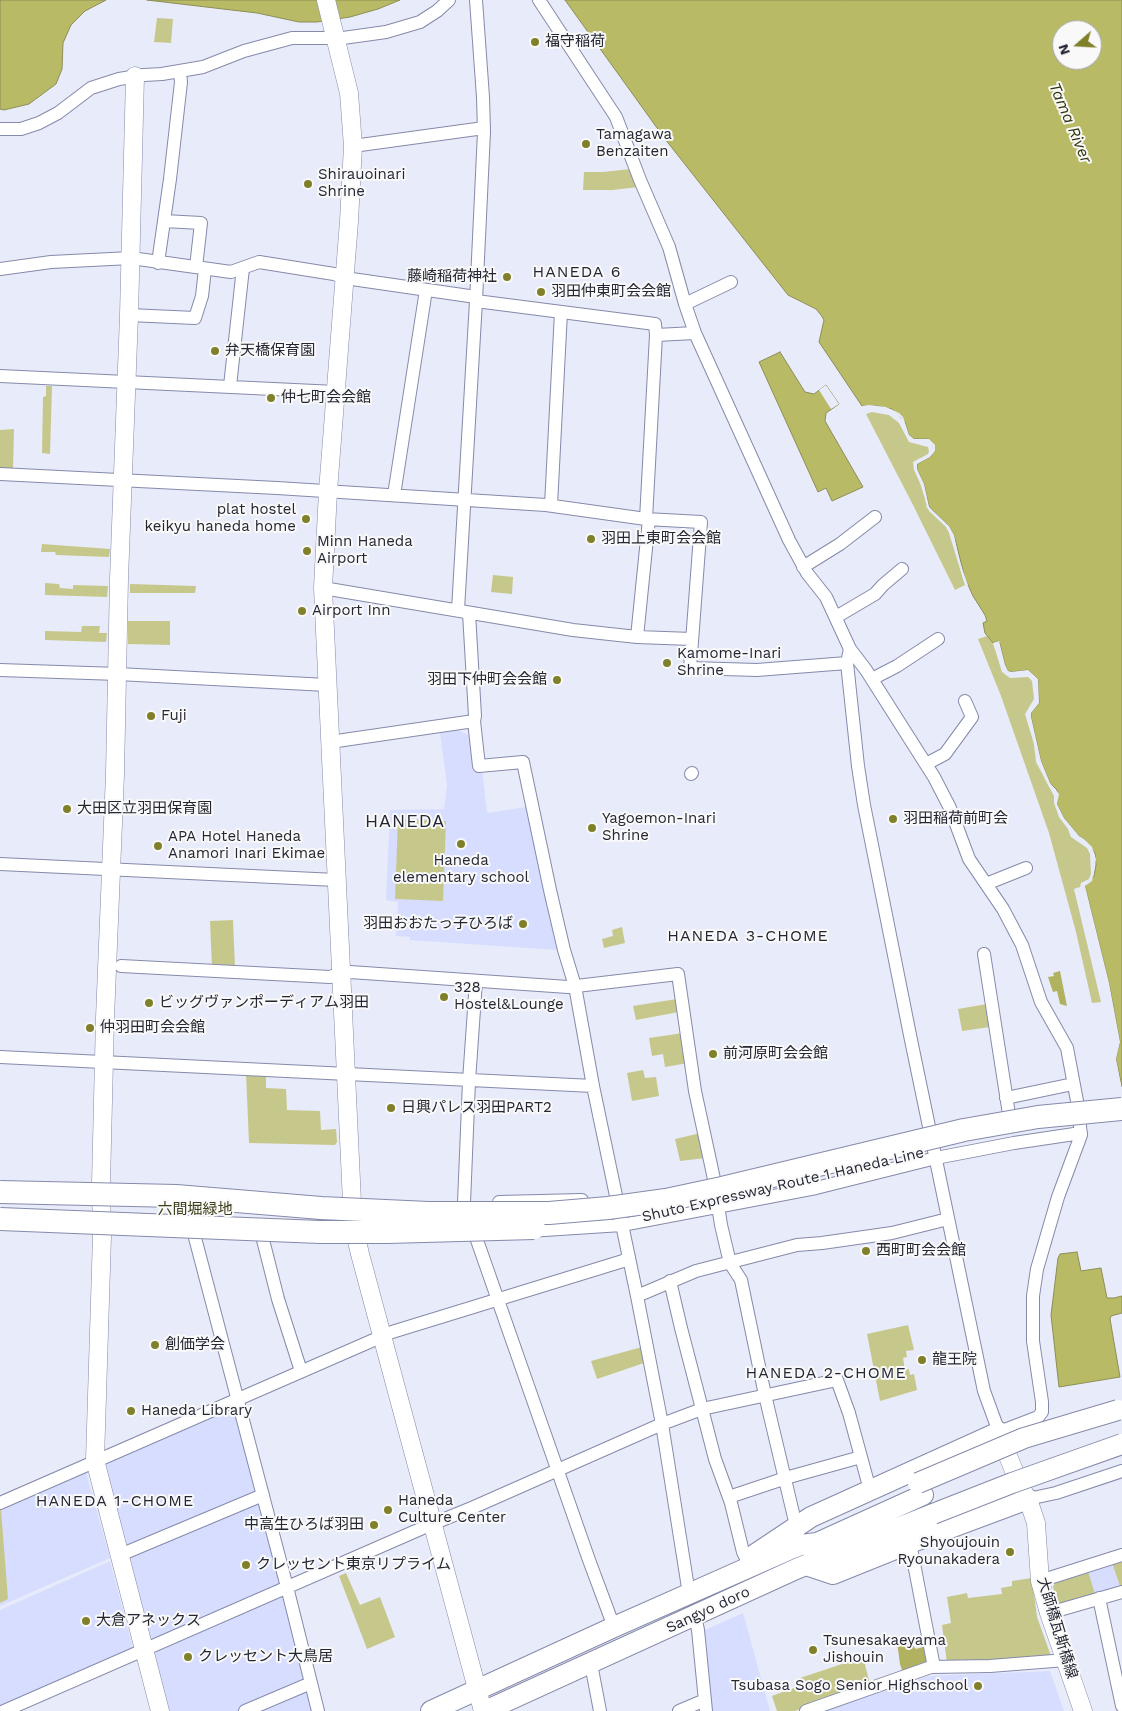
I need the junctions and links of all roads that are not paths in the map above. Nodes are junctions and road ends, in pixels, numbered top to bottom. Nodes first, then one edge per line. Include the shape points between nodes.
1 (326, 0) edge
2 (449, 0) edge
3 (476, 0) edge
4 (538, 0) edge
5 (333, 35) junction
6 (180, 72) junction
7 (135, 76) junction
8 (484, 128) junction
9 (0, 129) edge
10 (353, 146) junction
11 (164, 222) junction
12 (131, 258) junction
13 (158, 262) junction
14 (200, 268) junction
15 (243, 268) junction
16 (0, 269) edge
17 (345, 278) junction
18 (730, 282) dead end
19 (426, 290) junction
20 (476, 299) junction
21 (685, 304) junction
22 (561, 312) junction
23 (129, 315) junction
24 (695, 333) junction
25 (656, 335) junction
26 (0, 376) edge
27 (127, 381) junction
28 (230, 386) junction
29 (336, 392) junction
30 (0, 474) edge
31 (123, 480) junction
32 (328, 491) junction
33 (394, 495) junction
34 (465, 499) junction
35 (551, 505) junction
36 (875, 517) dead end
37 (647, 519) junction
38 (803, 567) junction
39 (902, 569) dead end
40 (323, 588) junction
41 (463, 612) junction
42 (836, 617) junction
43 (637, 637) junction
44 (692, 639) junction
45 (938, 639) dead end
46 (850, 649) junction
47 (847, 663) junction
48 (0, 670) edge
49 (118, 674) junction
50 (872, 680) junction
51 (327, 685) junction
52 (965, 701) dead end
53 (474, 721) junction
54 (330, 742) junction
55 (926, 764) junction
56 (0, 864) edge
57 (1026, 868) dead end
58 (110, 869) junction
59 (336, 880) junction
60 (986, 884) junction
61 (984, 954) dead end
62 (121, 966) dead end
63 (341, 973) junction
64 (476, 981) junction
65 (575, 986) junction
66 (0, 1056) edge
67 (104, 1062) junction
68 (345, 1073) junction
69 (469, 1080) junction
70 (1073, 1084) junction
71 (593, 1086) junction
72 (1006, 1098) junction
73 (1077, 1101) junction
74 (1122, 1109) edge
75 (1009, 1114) junction
76 (1122, 1123) edge
77 (929, 1130) junction
78 (1081, 1133) junction
79 (965, 1137) junction
80 (936, 1158) junction
81 (714, 1179) junction
82 (0, 1184) edge
83 (101, 1184) junction
84 (0, 1192) edge
85 (617, 1199) junction
86 (0, 1201) edge
87 (352, 1202) junction
88 (464, 1203) junction
89 (718, 1206) junction
90 (321, 1208) junction
91 (0, 1210) edge
92 (0, 1219) edge
93 (948, 1220) junction
94 (0, 1225) edge
95 (622, 1225) junction
96 (102, 1230) junction
97 (320, 1232) junction
98 (194, 1234) junction
99 (475, 1234) junction
100 (262, 1236) junction
101 (356, 1237) junction
102 (629, 1257) junction
103 (730, 1263) junction
104 (670, 1281) junction
105 (637, 1296) junction
106 (498, 1298) junction
107 (382, 1336) junction
108 (301, 1371) junction
109 (765, 1395) junction
110 (237, 1399) junction
111 (702, 1409) junction
112 (1120, 1410) edge
113 (662, 1424) junction
114 (998, 1432) junction
115 (1122, 1444) edge
116 (861, 1457) junction
117 (95, 1460) junction
118 (558, 1470) junction
119 (1122, 1472) edge
120 (784, 1479) junction
121 (870, 1490) junction
122 (263, 1495) junction
123 (729, 1497) junction
124 (1028, 1499) junction
125 (0, 1503) edge
126 (432, 1524) junction
127 (798, 1536) junction
128 (910, 1543) junction
129 (120, 1555) junction
130 (1122, 1555) edge
131 (747, 1560) junction
132 (806, 1565) junction
133 (726, 1578) junction
134 (1040, 1581) junction
135 (287, 1587) junction
136 (1122, 1592) edge
137 (689, 1594) junction
138 (1100, 1598) junction
139 (1049, 1613) junction
140 (694, 1616) junction
141 (614, 1627) junction
142 (144, 1650) junction
143 (1066, 1660) junction
144 (591, 1664) junction
145 (934, 1667) junction
146 (1120, 1682) edge
147 (311, 1683) junction
148 (477, 1690) junction
149 (705, 1705) edge
150 (1122, 1706) edge
151 (4, 1711) edge
152 (160, 1711) edge
153 (245, 1711) edge
154 (318, 1711) edge
155 (431, 1711) edge
156 (484, 1711) edge
157 (600, 1711) edge
158 (679, 1711) edge
159 (806, 1711) edge
160 (1083, 1711) edge

1 - 5 street
2 - 5 street via 417,24 370,35
3 - 8 street
4 - 21 street via 616,117 669,247
5 - 6 street via 292,38
5 - 10 street via 349,93
6 - 7 street
6 - 11 street
7 - 9 street via 91,88 39,123
7 - 12 street
8 - 10 street
8 - 20 street
10 - 17 street
11 - 13 street
11 - 14 street via 201,223
12 - 13 street
12 - 16 street via 51,262
12 - 23 street
13 - 14 street
14 - 15 street via 231,272
14 - 23 street via 202,296 195,318
15 - 17 street via 259,262
15 - 28 street
17 - 19 street
17 - 29 street
18 - 21 street
19 - 20 street
19 - 33 street
20 - 22 street
20 - 34 street
21 - 24 street
22 - 25 street via 655,324
22 - 35 street
23 - 27 street
24 - 25 street
24 - 38 street
25 - 37 street
26 - 27 street
27 - 28 street
27 - 31 street
28 - 29 street
29 - 32 street
30 - 31 street
31 - 32 street
31 - 49 street
32 - 33 street
32 - 40 street
33 - 34 street
34 - 35 street
34 - 41 street
35 - 37 street
36 - 38 street
37 - 43 street
37 - 44 street via 700,522
38 - 42 street via 826,597
39 - 42 street via 882,584 875,594
40 - 41 street
40 - 51 street
41 - 43 street via 563,629
41 - 53 street
42 - 46 street
43 - 44 street
44 - 47 street via 690,668 756,670
45 - 50 street
46 - 47 street
46 - 50 street
47 - 77 street via 864,805
48 - 49 street
49 - 51 street
49 - 58 street
50 - 55 street
51 - 54 street
52 - 55 street via 972,717 945,754
53 - 54 street
53 - 65 street via 479,766 523,762 550,890
54 - 59 street
55 - 60 street via 950,808 969,858
56 - 58 street
57 - 60 street
58 - 59 street
58 - 67 street
59 - 63 street
60 - 70 street via 1004,909 1022,945 1041,1002 1068,1048
61 - 72 street
62 - 63 street via 330,977
63 - 64 street
63 - 68 street
64 - 65 street
64 - 69 street
65 - 71 street
65 - 81 street via 678,974 695,1091
66 - 67 street
67 - 68 street
67 - 83 street
68 - 69 street
68 - 87 street
69 - 71 street
69 - 88 street
70 - 72 street
70 - 73 street
71 - 85 street
72 - 75 street
73 - 75 street
73 - 78 street
74 - 79 highway, bridge via 1038,1117
75 - 77 street
76 - 79 highway
77 - 80 street
77 - 81 street
78 - 80 street
78 - 114 street via 1044,1242 1033,1296 1033,1341 1042,1412 1038,1417
79 - 90 highway, Shuto Expressway Route 1 Haneda Line, bridge via 666,1200 608,1208 479,1214
79 - 97 highway, Shuto Expressway Route 1 Haneda Line, bridge via 686,1209 608,1222 481,1230
80 - 89 street via 816,1188
80 - 93 street
81 - 85 street
81 - 89 street
82 - 83 street
83 - 87 street via 197,1187
83 - 96 street
84 - 90 highway, Shuto Expressway Route 1 Haneda Line, bridge via 176,1196
85 - 88 street
85 - 95 street
86 - 90 highway, bridge
87 - 88 street
87 - 101 street
88 - 99 street
89 - 95 street
89 - 103 street
91 - 97 highway, bridge via 173,1215
92 - 97 highway, Shuto Expressway Route 1 Haneda Line, bridge
93 - 103 street via 892,1233 797,1245
93 - 114 street via 984,1391
94 - 96 street
95 - 99 street
95 - 102 street
96 - 98 street
96 - 117 street
98 - 100 street
98 - 110 street
99 - 101 street
99 - 106 street
100 - 101 street
100 - 108 street
101 - 107 street
102 - 105 street
102 - 106 street
103 - 104 street
103 - 109 street via 741,1280
104 - 105 street
104 - 111 street
105 - 113 street
106 - 107 street
106 - 118 street
107 - 108 street
107 - 126 street
108 - 110 street
109 - 111 street
109 - 116 street via 837,1380
109 - 120 street
110 - 117 street
110 - 122 street
111 - 113 street
111 - 123 street
112 - 127 main road, Sangyo doro, bridge via 1006,1460 921,1489 817,1542
113 - 118 street
113 - 137 street
114 - 121 main road
114 - 124 street, 大師橋瓦斯橋線
115 - 132 main road, Sangyo doro, bridge via 1012,1483
116 - 120 street
116 - 121 street
117 - 125 street
117 - 129 street
118 - 126 street
118 - 141 street
119 - 124 street
120 - 123 street
120 - 127 street
121 - 127 main road via 811,1517
122 - 129 street
122 - 135 street
123 - 131 street
124 - 128 main road
124 - 134 street, 大師橋瓦斯橋線 via 1036,1523
126 - 135 street
126 - 148 street
127 - 131 main road
127 - 132 street
127 - 133 main road, Sangyo doro
128 - 132 main road via 834,1574
128 - 145 street
129 - 142 street
130 - 134 street
131 - 133 main road
132 - 140 main road, Sangyo doro
133 - 137 main road, Sangyo doro
134 - 139 street, 大師橋瓦斯橋線
135 - 142 street
135 - 147 street
136 - 138 street
137 - 141 main road, Sangyo doro
138 - 139 street
138 - 146 street
139 - 143 street, 大師橋瓦斯橋線
140 - 144 main road, Sangyo doro
140 - 149 street
141 - 148 main road, Sangyo doro
142 - 151 street
142 - 152 street
143 - 145 street
143 - 160 street, 大師橋瓦斯橋線
144 - 156 main road, Sangyo doro
144 - 157 street
145 - 159 street
146 - 150 street
147 - 153 street
147 - 154 street
148 - 155 main road, Sangyo doro
148 - 156 street
149 - 158 street

